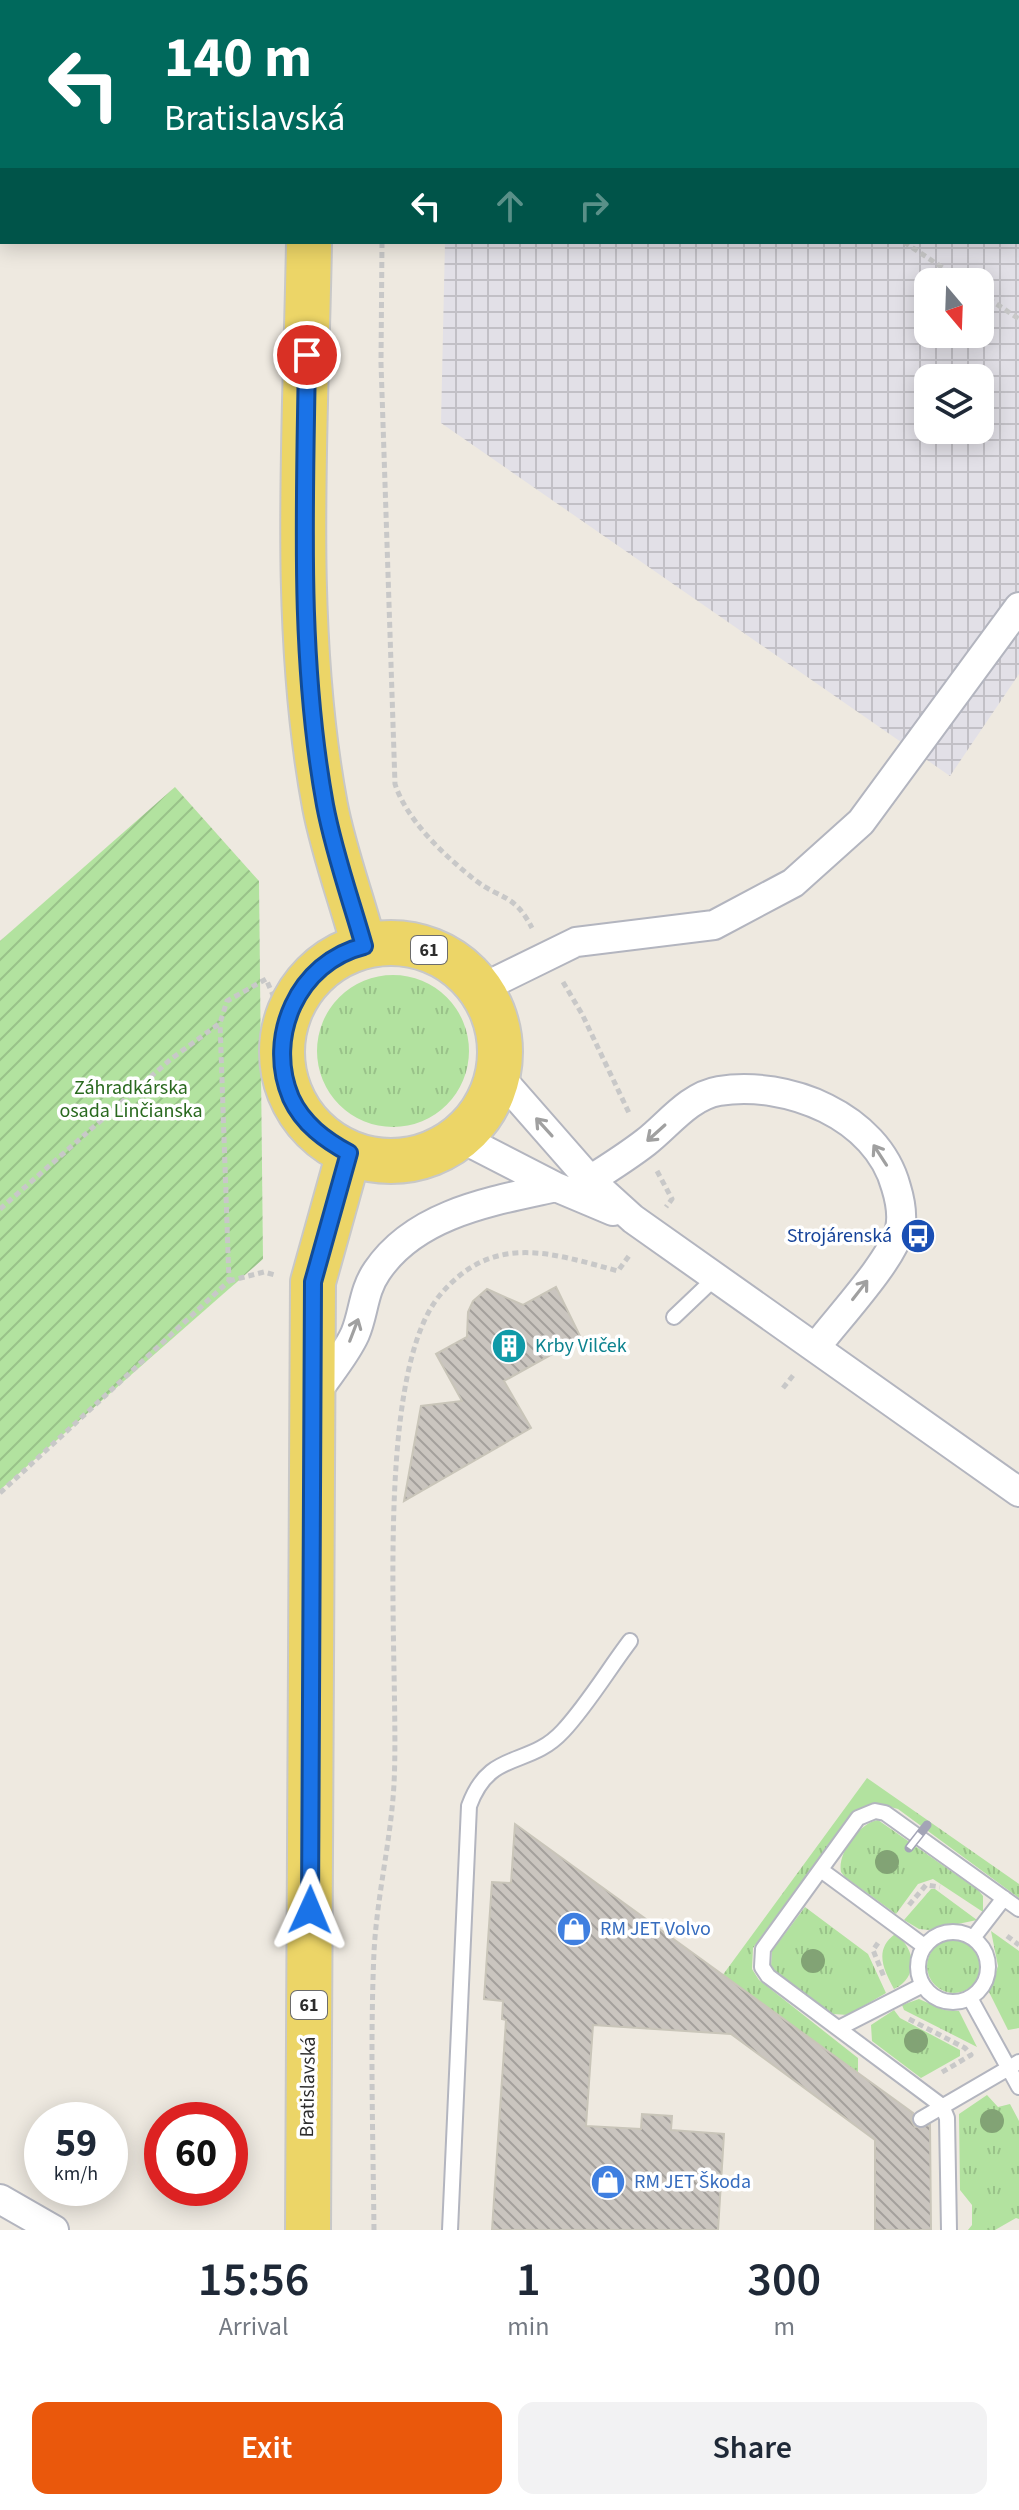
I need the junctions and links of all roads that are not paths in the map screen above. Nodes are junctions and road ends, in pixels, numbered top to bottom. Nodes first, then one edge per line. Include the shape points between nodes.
1 (309, 244) edge
2 (1019, 607) edge
3 (364, 946) junction
4 (480, 989) junction
5 (498, 1075) junction
6 (459, 1137) junction
7 (349, 1153) junction
8 (556, 1187) junction
9 (592, 1191) junction
10 (715, 1278) junction
11 (674, 1317) dead end
12 (816, 1347) junction
13 (314, 1397) junction
14 (1019, 1492) edge
15 (630, 1641) dead end
16 (821, 1870) junction
17 (1004, 1898) junction
18 (1019, 1909) edge
19 (973, 1938) junction
20 (924, 1946) junction
21 (923, 1985) junction
22 (970, 1998) junction
23 (839, 2028) junction
24 (1014, 2065) edge
25 (1019, 2087) edge
26 (942, 2106) junction
27 (921, 2119) dead end
28 (0, 2199) edge
29 (301, 2219) edge
30 (54, 2230) edge
31 (450, 2230) edge
32 (949, 2230) edge

1 - 3 main road via 304,542 313,709 325,807
2 - 4 street via 861,822 793,883 714,925 576,942
3 - 4 main road, 61 via 392,942 426,948 447,957
3 - 7 main road, 61 via 330,961 310,978 285,1023 281,1049 292,1100 316,1131
4 - 5 main road, 61 via 498,1031
5 - 6 main road, 61 via 481,1113
9 -> 5 street
6 - 7 main road, 61 via 424,1156 401,1161
6 - 8 street
7 - 13 main road, Bratislavská / 61 via 313,1282
8 - 9 street
13 -> 8 street via 355,1334 365,1291 388,1258 433,1223 457,1212
9 - 10 street via 646,1217
12 -> 9 street via 886,1256 900,1229 892,1174 870,1140 840,1116 808,1100 767,1090 717,1091 681,1109
10 - 11 lane
10 - 12 street
12 - 14 street
13 - 29 main road, Bratislavská / 61
15 - 31 lane via 561,1733 529,1755 494,1766 476,1786 469,1806
16 - 17 lane via 858,1818 875,1811
16 - 20 lane
16 - 23 lane via 761,1958 768,1976
17 - 18 lane
17 - 19 lane
19 - 20 lane via 952,1932
19 - 22 lane via 987,1957 988,1968 980,1990
20 - 21 lane via 918,1966
21 - 22 lane via 939,2000
21 - 23 lane
22 - 24 lane
23 - 26 lane
24 - 25 lane
24 - 26 lane
26 - 27 lane
26 - 32 lane via 947,2118
28 - 30 street

